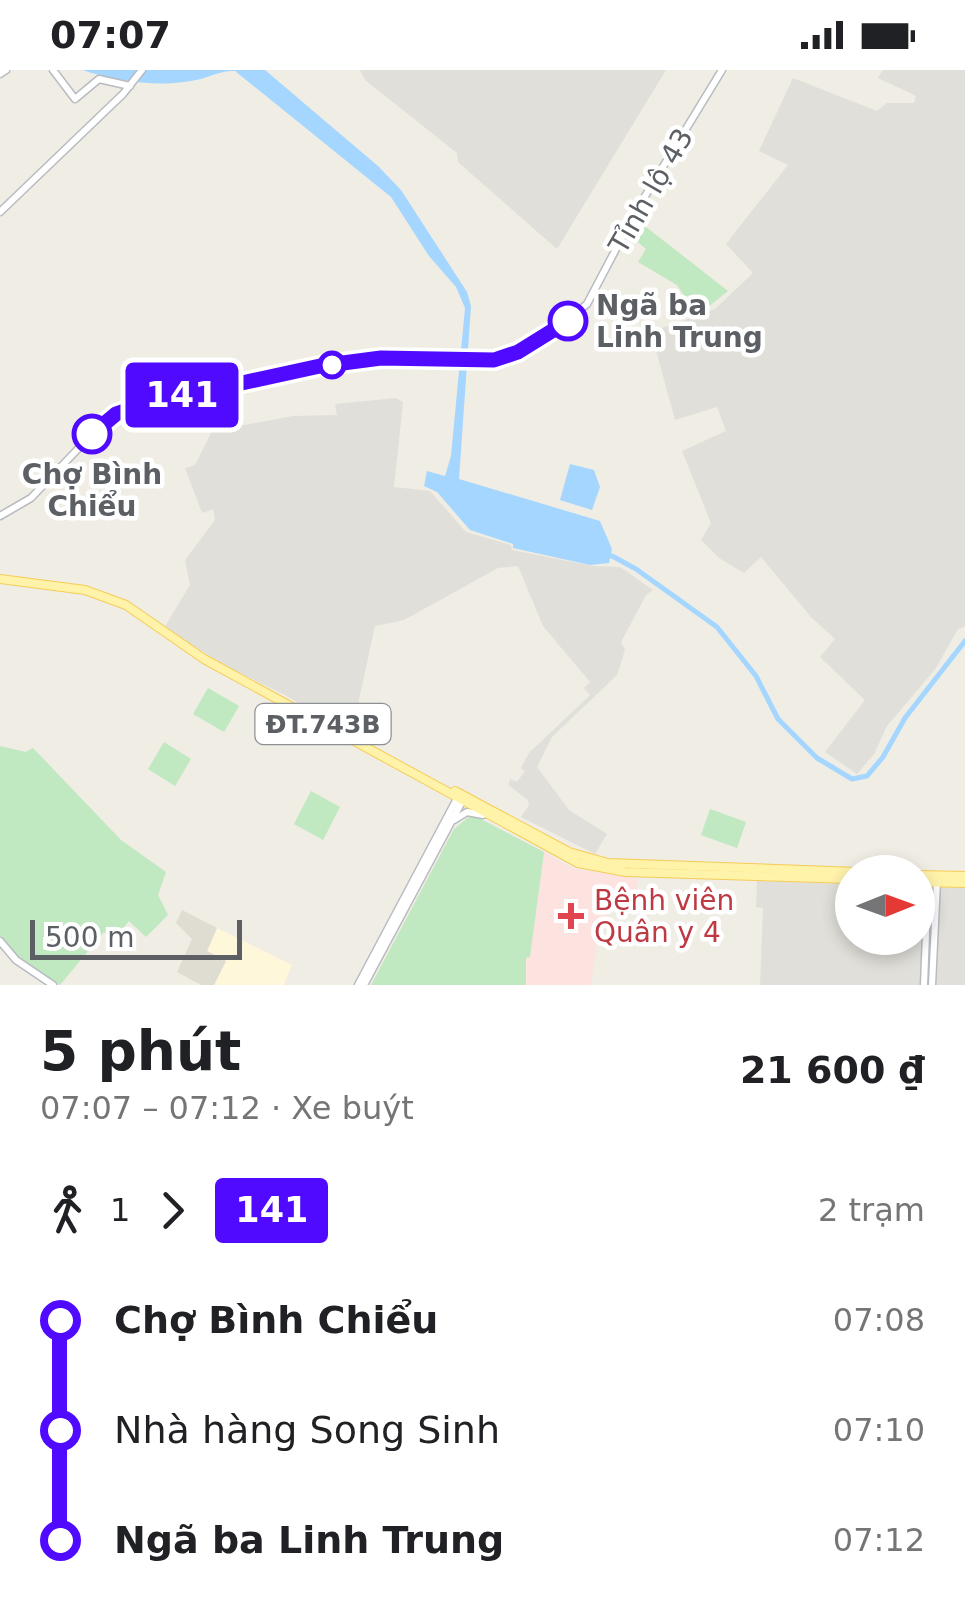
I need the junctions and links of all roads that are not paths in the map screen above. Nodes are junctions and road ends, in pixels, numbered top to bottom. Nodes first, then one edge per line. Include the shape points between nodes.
1 (54, 70) edge
2 (142, 70) edge
3 (722, 70) edge
4 (132, 83) junction
5 (0, 212) edge
6 (0, 516) edge
7 (0, 578) edge
8 (444, 788) junction
9 (462, 796) junction
10 (481, 810) junction
11 (453, 811) junction
12 (450, 825) junction
13 (510, 826) junction
14 (685, 870) junction
15 (835, 872) edge
16 (835, 878) edge
17 (935, 879) edge
18 (965, 879) edge
19 (0, 941) edge
20 (927, 955) edge
21 (932, 955) edge
22 (53, 985) edge
23 (361, 985) edge
24 (924, 985) edge
25 (932, 985) edge

1 - 4 main road via 76,99 100,79
2 - 4 main road
3 - 6 main road, Tỉnh lộ 43 via 587,304 556,330 494,360 381,358 320,366 122,411 98,427 31,498
4 - 5 main road
7 - 8 main road, ĐT.743B via 73,588 126,605 204,659
8 - 9 main road, ĐT.743B
8 - 11 main road
9 - 10 main road, ĐT.743B
9 - 11 main road
9 - 14 main road, ĐT.743B via 583,856
10 - 11 main road
10 - 13 main road, ĐT.743B
11 - 12 main road
11 - 23 main road
12 - 13 main road via 472,812
12 - 23 main road
13 - 14 main road, ĐT.743B via 587,866
14 - 15 main road, ĐT.743B
14 - 16 main road, ĐT.743B
17 - 18 main road
19 - 22 main road
20 - 24 main road
21 - 25 main road

